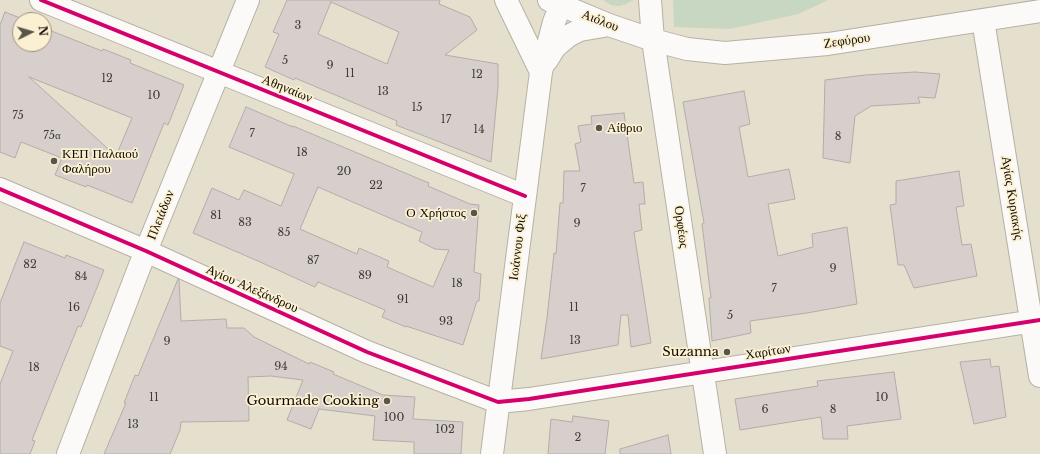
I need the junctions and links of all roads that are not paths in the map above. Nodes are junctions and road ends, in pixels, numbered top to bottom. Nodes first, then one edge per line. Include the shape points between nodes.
1 (41, 0) edge
2 (248, 0) edge
3 (506, 0) edge
4 (586, 0) edge
5 (650, 0) edge
6 (557, 2) edge
7 (1040, 11) edge
8 (983, 20) junction
9 (609, 25) junction
10 (653, 40) junction
11 (218, 72) junction
12 (541, 72) junction
13 (0, 189) edge
14 (525, 196) junction
15 (146, 251) junction
16 (1036, 320) edge
17 (702, 372) junction
18 (1040, 376) edge
19 (498, 402) junction
20 (68, 454) edge
21 (492, 454) edge
22 (714, 454) edge

1 - 11 street, Αθηναίων
2 - 11 street, Πλειάδων
3 - 12 street
4 - 9 street via 596,17
5 - 9 street via 642,13 633,20 625,24
5 - 10 street, Ορφέως
6 - 9 street, Αιόλου
6 - 12 street, Ιωάννου Φιξ
7 - 8 street, Ζεφύρου
8 - 10 street, Ζεφύρου via 828,44 725,53 687,49
8 - 16 street, Αγίας Κυριακής
9 - 10 street, Αιόλου
9 - 12 street via 580,30 568,36 555,47
10 - 17 street, Ορφέως
11 - 14 street, Αθηναίων
11 - 15 street, Πλειάδων
12 - 14 street, Ιωάννου Φιξ
13 - 15 street, Αγίου Αλεξάνδρου
14 - 19 street, Ιωάννου Φιξ
15 - 19 street, Αγίου Αλεξάνδρου via 367,352
15 - 20 street, Πλειάδων
16 - 17 street, Χαρίτων
16 - 18 street, Αγίας Κυριακής
17 - 19 street, Χαρίτων
17 - 22 street, Ορφέως
19 - 21 street, Ιωάννου Φιξ

